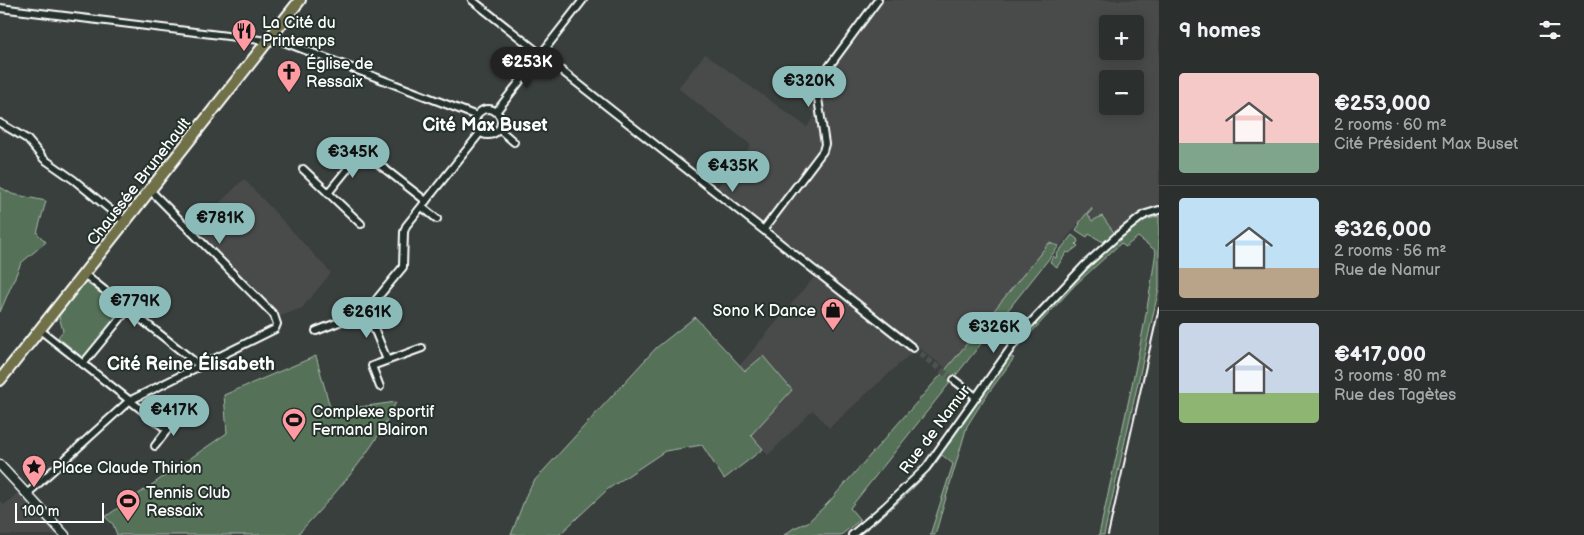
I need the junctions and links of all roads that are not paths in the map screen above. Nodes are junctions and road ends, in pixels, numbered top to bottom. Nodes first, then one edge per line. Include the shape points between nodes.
1 (300, 0) edge
2 (472, 0) edge
3 (583, 0) edge
4 (878, 0) edge
5 (0, 8) edge
6 (269, 39) junction
7 (541, 54) junction
8 (496, 112) junction
9 (477, 116) junction
10 (0, 123) edge
11 (500, 130) junction
12 (480, 133) junction
13 (514, 142) dead end
14 (303, 169) dead end
15 (150, 190) junction
16 (328, 193) junction
17 (424, 204) junction
18 (1159, 210) edge
19 (437, 219) dead end
20 (125, 222) junction
21 (361, 224) dead end
22 (764, 229) junction
23 (84, 274) junction
24 (128, 309) junction
25 (367, 311) junction
26 (40, 330) junction
27 (316, 332) dead end
28 (422, 348) dead end
29 (913, 348) tunnel mouth
30 (387, 360) junction
31 (82, 364) junction
32 (200, 366) junction
33 (0, 380) edge
34 (954, 380) tunnel mouth
35 (380, 387) dead end
36 (976, 397) junction
37 (129, 401) junction
38 (178, 416) dead end
39 (166, 429) junction
40 (155, 446) dead end
41 (0, 465) edge
42 (27, 494) junction
43 (65, 535) edge
44 (852, 535) edge

1 - 6 main road, Chaussée Brunehault
2 - 7 street
3 - 7 street
4 - 22 street via 818,84 825,144 823,151
5 - 6 street
6 - 9 street
6 - 15 main road, Chaussée Brunehault
7 - 8 street
7 - 22 street
8 - 9 street via 486,109
8 - 11 street via 502,122
9 - 12 street via 475,125
10 - 20 street via 27,139 44,159
11 - 12 street via 493,135
11 - 13 street
12 - 17 street
14 - 16 street
15 - 20 main road, Chaussée Brunehault
15 - 32 street via 274,315 277,324 269,333
16 - 17 street via 362,152
16 - 21 street
17 - 19 street
17 - 25 street via 406,226 403,267
18 - 36 street, Rue de Namur via 1140,218 1085,265 1023,332
20 - 23 main road, Chaussée Brunehault
22 - 29 street
23 - 24 street
23 - 26 main road, Chaussée Brunehault
24 - 31 street
24 - 32 street
25 - 27 street
25 - 30 street
26 - 31 street
26 - 33 main road, Chaussée Brunehault
28 - 30 street
30 - 35 street via 372,366
31 - 37 street
32 - 37 street
34 - 36 street
36 - 44 street, Rue de Namur via 926,468
37 - 39 street
37 - 42 street
38 - 39 street
39 - 40 street
41 - 42 street
42 - 43 street

